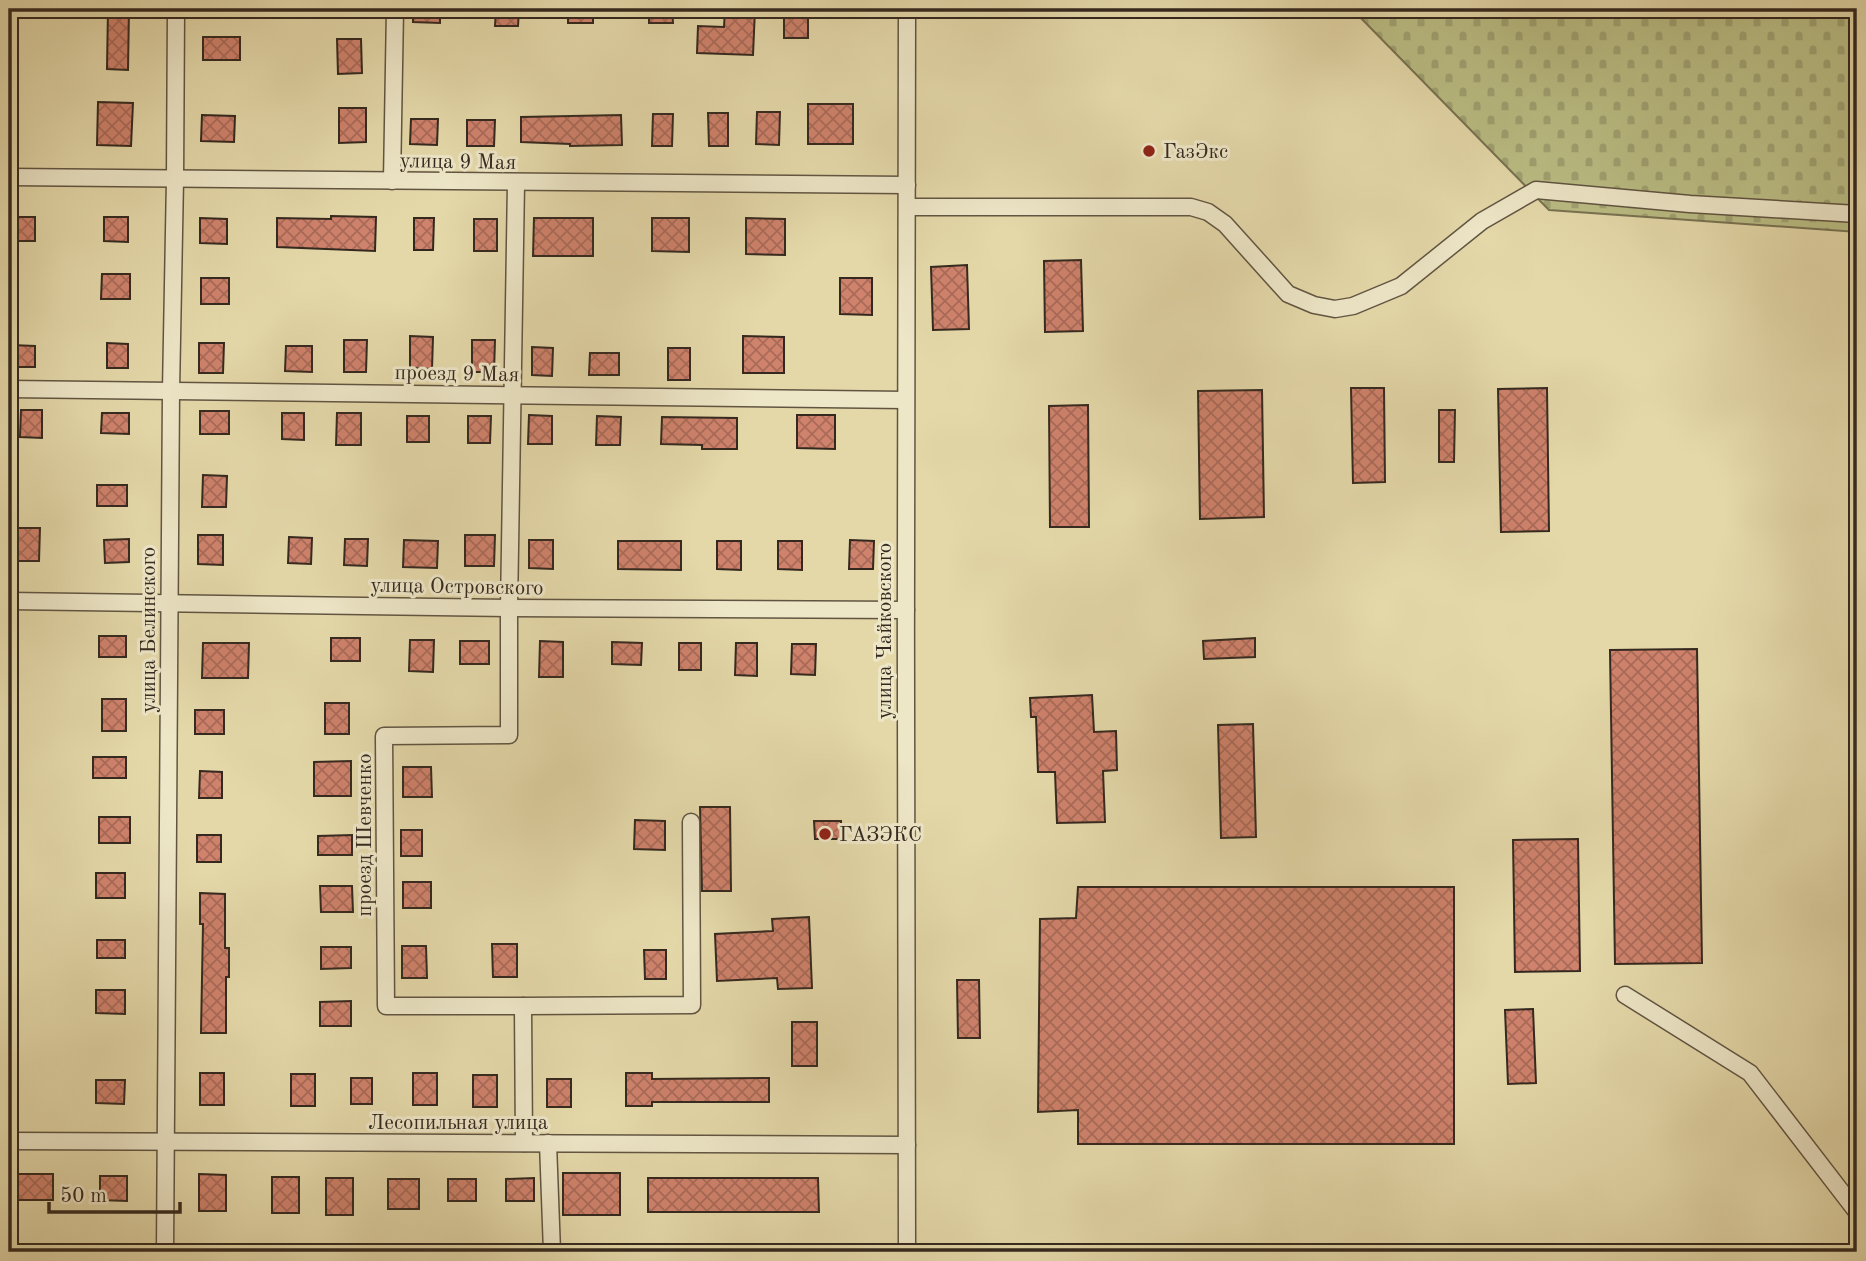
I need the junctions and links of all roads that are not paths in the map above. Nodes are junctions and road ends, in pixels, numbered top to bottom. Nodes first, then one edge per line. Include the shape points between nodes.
1 (176, 9) edge
2 (395, 9) edge
3 (907, 9) edge
4 (9, 177) edge
5 (176, 179) junction
6 (392, 181) junction
7 (516, 183) junction
8 (907, 185) junction
9 (908, 206) junction
10 (1857, 214) edge
11 (9, 388) edge
12 (171, 391) junction
13 (513, 395) junction
14 (905, 400) junction
15 (9, 601) edge
16 (169, 603) junction
17 (509, 608) junction
18 (906, 610) junction
19 (691, 822) dead end
20 (1625, 995) dead end
21 (523, 1006) junction
22 (9, 1141) edge
23 (166, 1142) junction
24 (524, 1143) junction
25 (548, 1143) junction
26 (907, 1144) junction
27 (1857, 1212) edge
28 (164, 1252) edge
29 (552, 1252) edge
30 (907, 1252) edge

1 - 5 street, улица Белинского
2 - 6 street
3 - 8 street, улица Чайковского
4 - 5 street, улица 9 Мая
5 - 6 street, улица 9 Мая
5 - 12 street, улица Белинского
6 - 7 street, улица 9 Мая
7 - 8 street, улица 9 Мая
7 - 13 street
8 - 9 street, улица Чайковского
9 - 10 street via 1191,207 1225,224 1288,295 1335,309 1401,286 1482,221 1536,190
9 - 14 street, улица Чайковского
11 - 12 street, проезд 9 Мая
12 - 13 street, проезд 9 Мая
12 - 16 street, улица Белинского
13 - 14 street, проезд 9 Мая
13 - 17 street
14 - 18 street, улица Чайковского
15 - 16 street, улица Островского
16 - 17 street, улица Островского
16 - 23 street, улица Белинского
17 - 18 street, улица Островского
17 - 21 street, проезд Шевченко via 509,735 384,736 386,1006
18 - 26 street, улица Чайковского
19 - 21 street, проезд Шевченко via 692,1005
20 - 27 street via 1750,1073
21 - 24 street
22 - 23 street, Лесопильная улица
23 - 24 street, Лесопильная улица
23 - 28 street, улица Белинского
24 - 25 street, Лесопильная улица
25 - 26 street, Лесопильная улица
25 - 29 street
26 - 30 street, улица Чайковского

